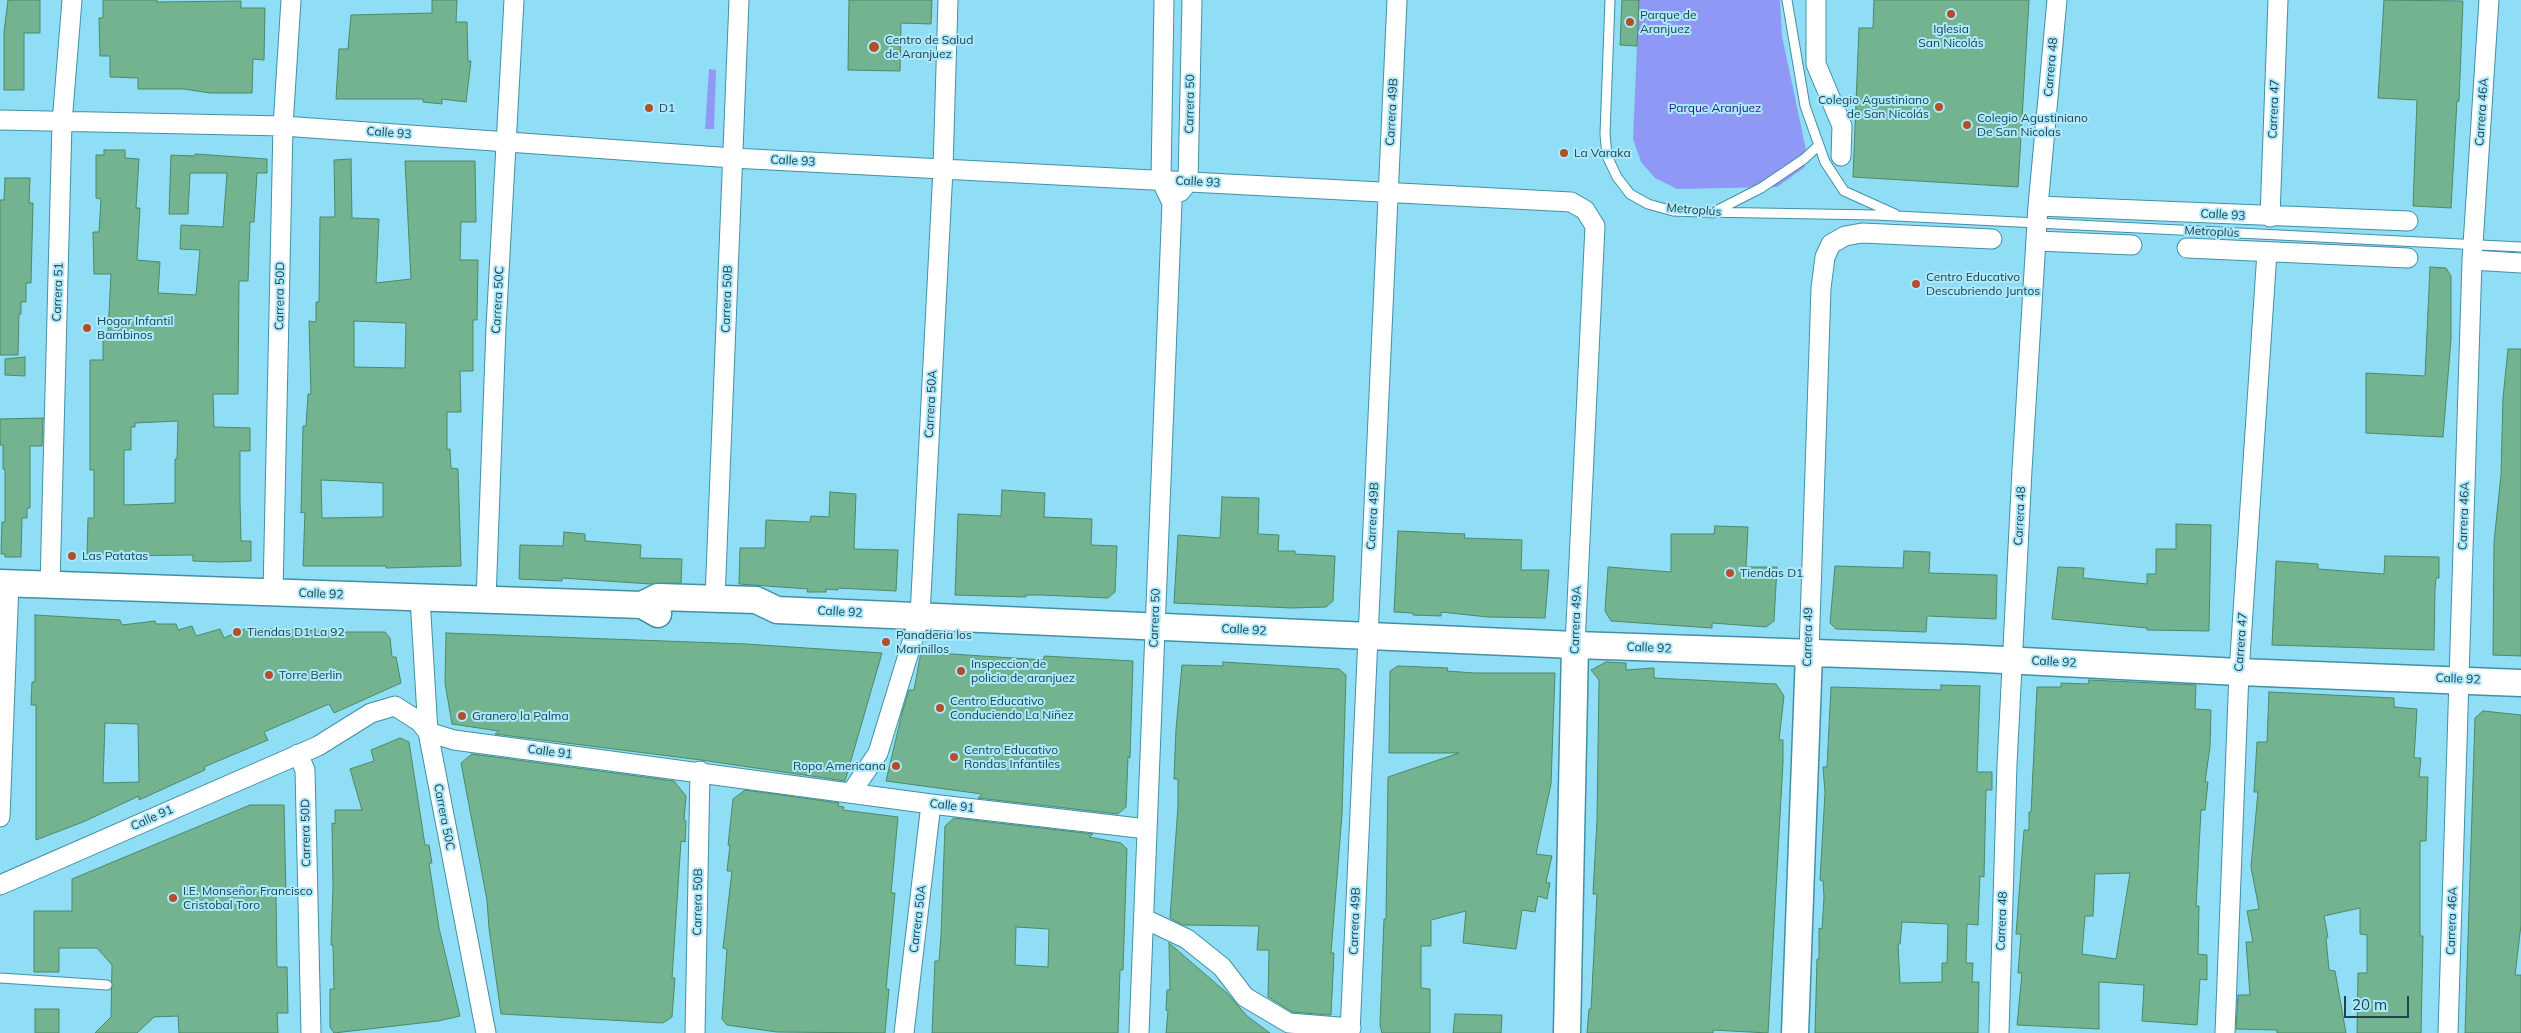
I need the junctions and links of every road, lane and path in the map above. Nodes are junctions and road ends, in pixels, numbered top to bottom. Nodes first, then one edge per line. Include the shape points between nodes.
1 (72, 0) edge
2 (291, 0) edge
3 (514, 0) edge
4 (739, 0) edge
5 (948, 0) edge
6 (1164, 0) edge
7 (1192, 0) edge
8 (1397, 0) edge
9 (1610, 0) edge
10 (1787, 0) edge
11 (1816, 0) edge
12 (2057, 0) edge
13 (2278, 0) edge
14 (2489, 0) edge
15 (0, 120) edge
16 (62, 123) junction
17 (283, 126) junction
18 (507, 141) junction
19 (1818, 146) junction
20 (1841, 156) dead end
21 (733, 158) junction
22 (943, 169) junction
23 (1161, 180) junction
24 (1188, 182) junction
25 (1389, 192) junction
26 (1172, 203) junction
27 (1585, 210) joint
28 (1712, 213) junction
29 (1903, 217) junction
30 (2270, 217) junction
31 (2408, 221) dead end
32 (2037, 224) junction
33 (1992, 239) dead end
34 (2132, 245) dead end
35 (2521, 247) edge
36 (2187, 248) dead end
37 (2267, 252) junction
38 (2473, 252) junction
39 (2408, 258) dead end
40 (2521, 263) edge
41 (4, 583) edge
42 (50, 585) junction
43 (273, 593) junction
44 (420, 598) junction
45 (715, 599) junction
46 (486, 600) junction
47 (642, 605) junction
48 (777, 610) junction
49 (920, 616) junction
50 (1155, 626) junction
51 (1368, 635) junction
52 (1574, 645) junction
53 (1808, 653) junction
54 (2012, 660) junction
55 (2239, 672) junction
56 (2460, 679) junction
57 (2521, 682) edge
58 (428, 732) junction
59 (298, 754) junction
60 (700, 771) junction
61 (851, 792) junction
62 (931, 804) junction
63 (0, 817) edge
64 (1147, 829) junction
65 (0, 885) edge
66 (1145, 919) junction
67 (0, 978) edge
68 (107, 985) dead end
69 (1351, 1030) edge
70 (311, 1033) edge
71 (486, 1033) edge
72 (695, 1033) edge
73 (904, 1033) edge
74 (1139, 1033) edge
75 (1567, 1033) edge
76 (1795, 1033) edge
77 (1999, 1033) edge
78 (2225, 1033) edge
79 (2448, 1033) edge

1 - 16 street, Carrera 51
2 - 17 street, Carrera 50D
3 - 18 street, Carrera 50C
4 - 21 street, Carrera 50B
5 - 22 street, Carrera 50A
6 - 23 street, Carrera 50
7 - 24 street, Carrera 50
8 - 25 street, Carrera 49B
9 - 28 lane, Metroplús via 1605,134 1607,156 1616,176 1630,194 1648,204 1673,211
10 - 19 lane, Metroplús via 1803,98
11 - 20 street via 1816,64 1842,126
12 - 32 street, Carrera 48
13 - 30 street, Carrera 47
14 - 38 street, Carrera 46A
15 - 16 street, Calle 93
16 - 17 street, Calle 93
16 - 42 street, Carrera 51
17 - 18 street, Calle 93
17 - 43 street, Carrera 50D
18 - 21 street, Calle 93
18 - 46 street, Carrera 50C
19 - 28 lane via 1761,188
19 - 29 lane, Metroplús via 1844,190
21 - 22 street, Calle 93
21 - 45 street, Carrera 50B
22 - 23 street, Calle 93
22 - 49 street, Carrera 50A
23 - 24 street, Calle 93
23 - 26 street, Carrera 50
24 - 25 street, Calle 93
24 - 26 street
25 - 27 street, Calle 93 via 1557,200 1571,202
25 - 51 street, Carrera 49B
26 - 50 street, Carrera 50
27 - 52 street, Carrera 49A via 1595,226
28 - 29 lane, Metroplús
29 - 32 lane, Metroplús
30 - 31 street, Calle 93
30 - 32 street, Calle 93
32 - 34 street
32 - 38 lane, Metroplús
32 - 54 street, Carrera 48
33 - 53 street, Carrera 49 via 1862,233 1845,236 1831,244 1825,256 1821,288
35 - 38 lane, Metroplús
36 - 37 street
37 - 39 street
37 - 55 street, Carrera 47
38 - 40 street
38 - 56 street, Carrera 46A
41 - 42 street, Calle 92
41 - 63 street
42 - 43 street, Calle 92
43 - 44 street, Calle 92
44 - 46 street, Calle 92
44 - 58 street, Carrera 50C
45 - 47 street, Calle 92 via 658,597
45 - 48 street, Calle 92 via 756,600
46 - 47 street, Calle 92
47 - 48 street, Calle 92 via 658,614 756,617
48 - 49 street, Calle 92
49 - 50 street, Calle 92
49 - 61 street, Carrera 50A via 878,753
50 - 51 street, Calle 92
50 - 64 street, Carrera 50
51 - 52 street, Calle 92
51 - 69 street, Carrera 49B
52 - 53 street, Calle 92
52 - 75 street, Carrera 49A
53 - 54 street, Calle 92
53 - 76 street, Carrera 49
54 - 55 street, Calle 92
54 - 77 street, Carrera 48
55 - 56 street, Calle 92
55 - 78 street, Carrera 47
56 - 57 street, Calle 92
56 - 79 street, Carrera 46A
58 - 59 street, Calle 91 via 420,722 395,706 371,712 318,746
58 - 60 street, Calle 91 via 454,740
58 - 71 street, Carrera 50C
59 - 65 street, Calle 91
59 - 70 street, Carrera 50D via 305,770
60 - 61 street, Calle 91
60 - 72 street, Carrera 50B
61 - 62 street, Calle 91
62 - 64 street, Calle 91
62 - 73 street, Carrera 50A
64 - 66 street, Carrera 50
66 - 69 street via 1187,939 1222,966 1245,997 1290,1023
66 - 74 street, Carrera 50
67 - 68 lane

